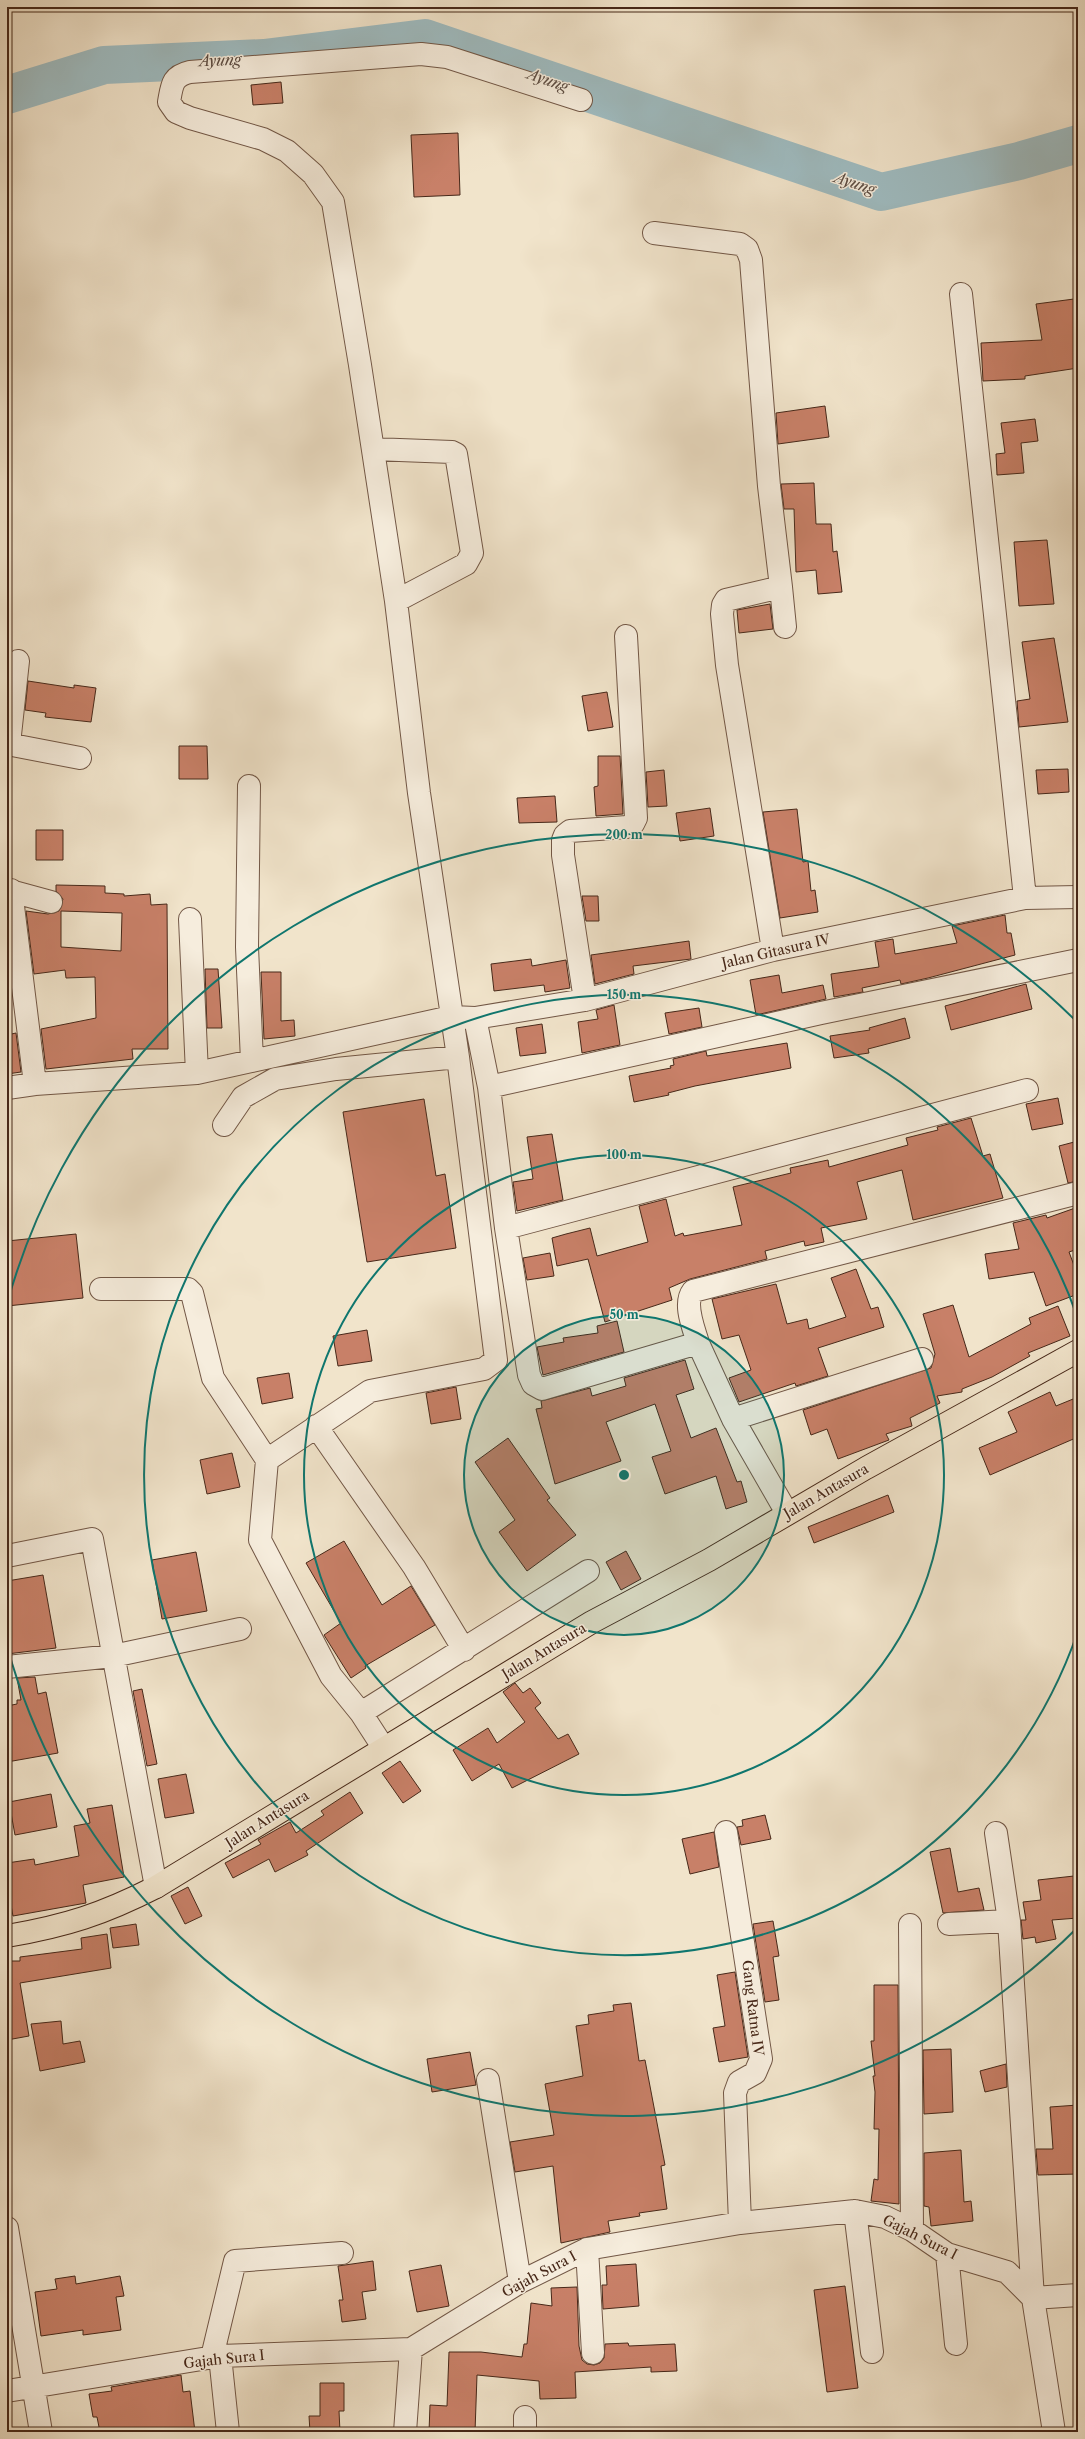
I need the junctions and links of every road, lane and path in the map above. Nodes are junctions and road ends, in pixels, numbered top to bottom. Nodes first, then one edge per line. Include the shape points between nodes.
1 (580, 100) dead end
2 (654, 233) dead end
3 (961, 294) dead end
4 (373, 449) junction
5 (781, 587) junction
6 (396, 601) junction
7 (785, 627) dead end
8 (626, 636) dead end
9 (18, 661) dead end
10 (8, 744) edge
11 (80, 758) dead end
12 (249, 786) dead end
13 (9, 890) edge
14 (1078, 897) edge
15 (1025, 898) junction
16 (51, 902) dead end
17 (190, 919) dead end
18 (773, 950) junction
19 (1078, 960) edge
20 (585, 1000) junction
21 (451, 1018) junction
22 (475, 1018) junction
23 (458, 1057) junction
24 (252, 1061) junction
25 (197, 1073) junction
26 (35, 1084) junction
27 (489, 1087) junction
28 (7, 1088) edge
29 (1028, 1090) dead end
30 (224, 1125) dead end
31 (1078, 1193) edge
32 (506, 1228) junction
33 (101, 1289) dead end
34 (698, 1343) junction
35 (1078, 1351) edge
36 (922, 1359) dead end
37 (732, 1419) junction
38 (316, 1426) junction
39 (267, 1460) junction
40 (788, 1513) junction
41 (7, 1556) edge
42 (588, 1571) dead end
43 (240, 1629) dead end
44 (464, 1650) junction
45 (113, 1656) junction
46 (7, 1667) edge
47 (361, 1713) junction
48 (383, 1747) junction
49 (726, 1832) dead end
50 (996, 1833) dead end
51 (156, 1887) junction
52 (1009, 1921) junction
53 (949, 1924) dead end
54 (910, 1925) dead end
55 (7, 1936) edge
56 (488, 2080) dead end
57 (855, 2211) junction
58 (740, 2223) junction
59 (7, 2228) edge
60 (912, 2230) junction
61 (587, 2248) junction
62 (342, 2253) dead end
63 (947, 2254) junction
64 (520, 2282) junction
65 (1078, 2295) edge
66 (1033, 2298) junction
67 (956, 2344) dead end
68 (410, 2349) junction
69 (872, 2352) dead end
70 (593, 2353) dead end
71 (216, 2357) junction
72 (34, 2387) junction
73 (7, 2391) edge
74 (41, 2432) edge
75 (228, 2432) edge
76 (405, 2432) edge
77 (1054, 2432) edge

1 - 4 street via 447,57 421,54 190,72 179,74 172,81 169,102 176,112 263,139 287,151 313,174 333,202
2 - 5 street via 740,244 747,249 751,260 769,486
3 - 15 street
4 - 6 street
4 - 6 street via 456,454 472,553 466,564
5 - 7 street
5 - 18 street via 726,600 722,606 727,665
6 - 21 street via 419,793
8 - 20 street via 636,818 633,824 627,827 570,831 563,840 564,863
9 - 10 street
10 - 11 street
12 - 24 street via 247,947
13 - 16 street
13 - 26 street
14 - 15 street, Jalan Gitasura IV
15 - 18 street, Jalan Gitasura IV
17 - 25 street
18 - 20 street, Jalan Gitasura IV
19 - 27 street via 821,1013
20 - 22 street, Jalan Gitasura IV
21 - 22 street, Jalan Gitasura IV
21 - 23 street
21 - 24 street, Jalan Gitasura IV
22 - 27 street
23 - 30 street via 336,1069 275,1079 243,1097
23 - 38 street via 496,1360 484,1369 370,1391
24 - 25 street, Jalan Gitasura IV
25 - 26 street, Jalan Gitasura IV
26 - 28 street, Jalan Gitasura IV
27 - 32 street
29 - 32 street
31 - 34 street via 693,1291 690,1295 690,1309
32 - 34 street via 529,1375 534,1384 542,1389
33 - 39 street via 188,1289 192,1293 213,1378
34 - 37 street
35 - 40 main road, Jalan Antasura
36 - 37 street
37 - 40 street
38 - 39 street
38 - 44 street via 414,1567
39 - 47 street via 260,1540 331,1676
40 - 48 main road, Jalan Antasura via 709,1560 592,1622
41 - 45 street via 92,1539
42 - 44 street
43 - 45 street
44 - 47 street
45 - 46 street
45 - 51 street
47 - 48 street
48 - 51 main road, Jalan Antasura
49 - 58 street, Gang Ratna IV via 761,2060 755,2073 739,2082 735,2093
50 - 52 street
51 - 55 main road, Jalan Antasura via 90,1917
52 - 53 street
52 - 66 street
54 - 60 street
56 - 64 street
57 - 58 street, Gajah Sura I
57 - 60 street, Gajah Sura I via 873,2214
57 - 69 street
58 - 61 street, Gajah Sura I
59 - 72 street
60 - 63 street, Gajah Sura I
61 - 64 street, Gajah Sura I
61 - 70 street
62 - 71 street via 235,2262
63 - 66 street, Gajah Sura I via 1007,2272
63 - 67 street
64 - 68 street, Gajah Sura I
65 - 66 street
66 - 77 street
68 - 71 street, Gajah Sura I
68 - 76 street
71 - 72 street, Gajah Sura I
71 - 75 street
72 - 73 street, Gajah Sura I
72 - 74 street

